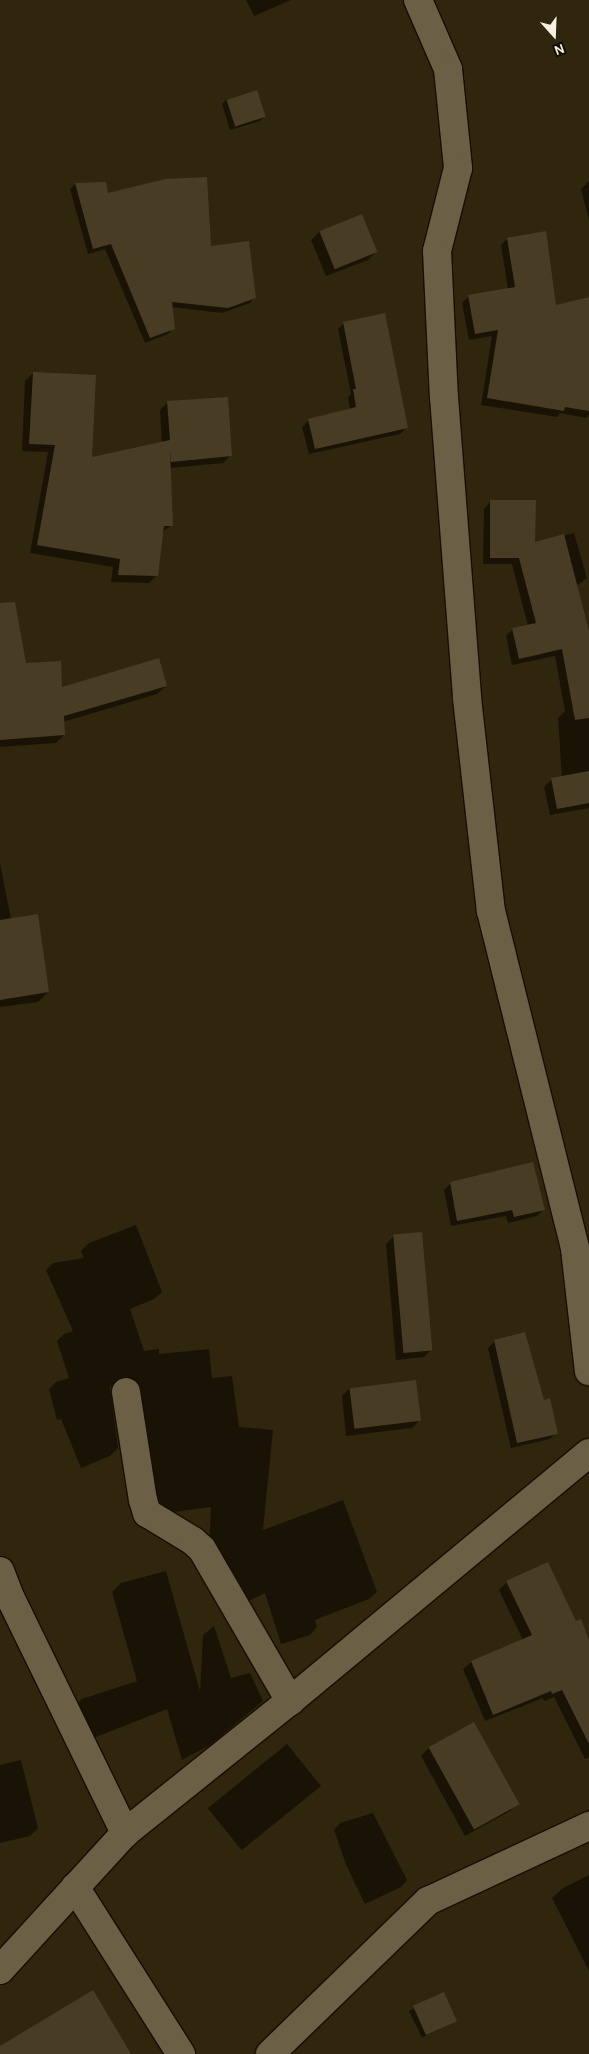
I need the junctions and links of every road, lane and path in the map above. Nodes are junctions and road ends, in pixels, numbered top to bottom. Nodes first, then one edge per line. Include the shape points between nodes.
1 (418, 0) edge
2 (589, 1371) edge
3 (126, 1392) dead end
4 (589, 1453) edge
5 (0, 1571) edge
6 (290, 1701) junction
7 (589, 1826) edge
8 (125, 1833) junction
9 (74, 1887) junction
10 (0, 1970) edge
11 (181, 2054) edge
12 (270, 2054) edge

1 - 2 street via 448,69 458,168 437,251 444,397 467,698 491,911 575,1249
3 - 6 street via 147,1512 202,1549
4 - 6 street
5 - 8 street
6 - 8 street
7 - 12 street via 428,1902
8 - 9 street
9 - 10 street
9 - 11 street

